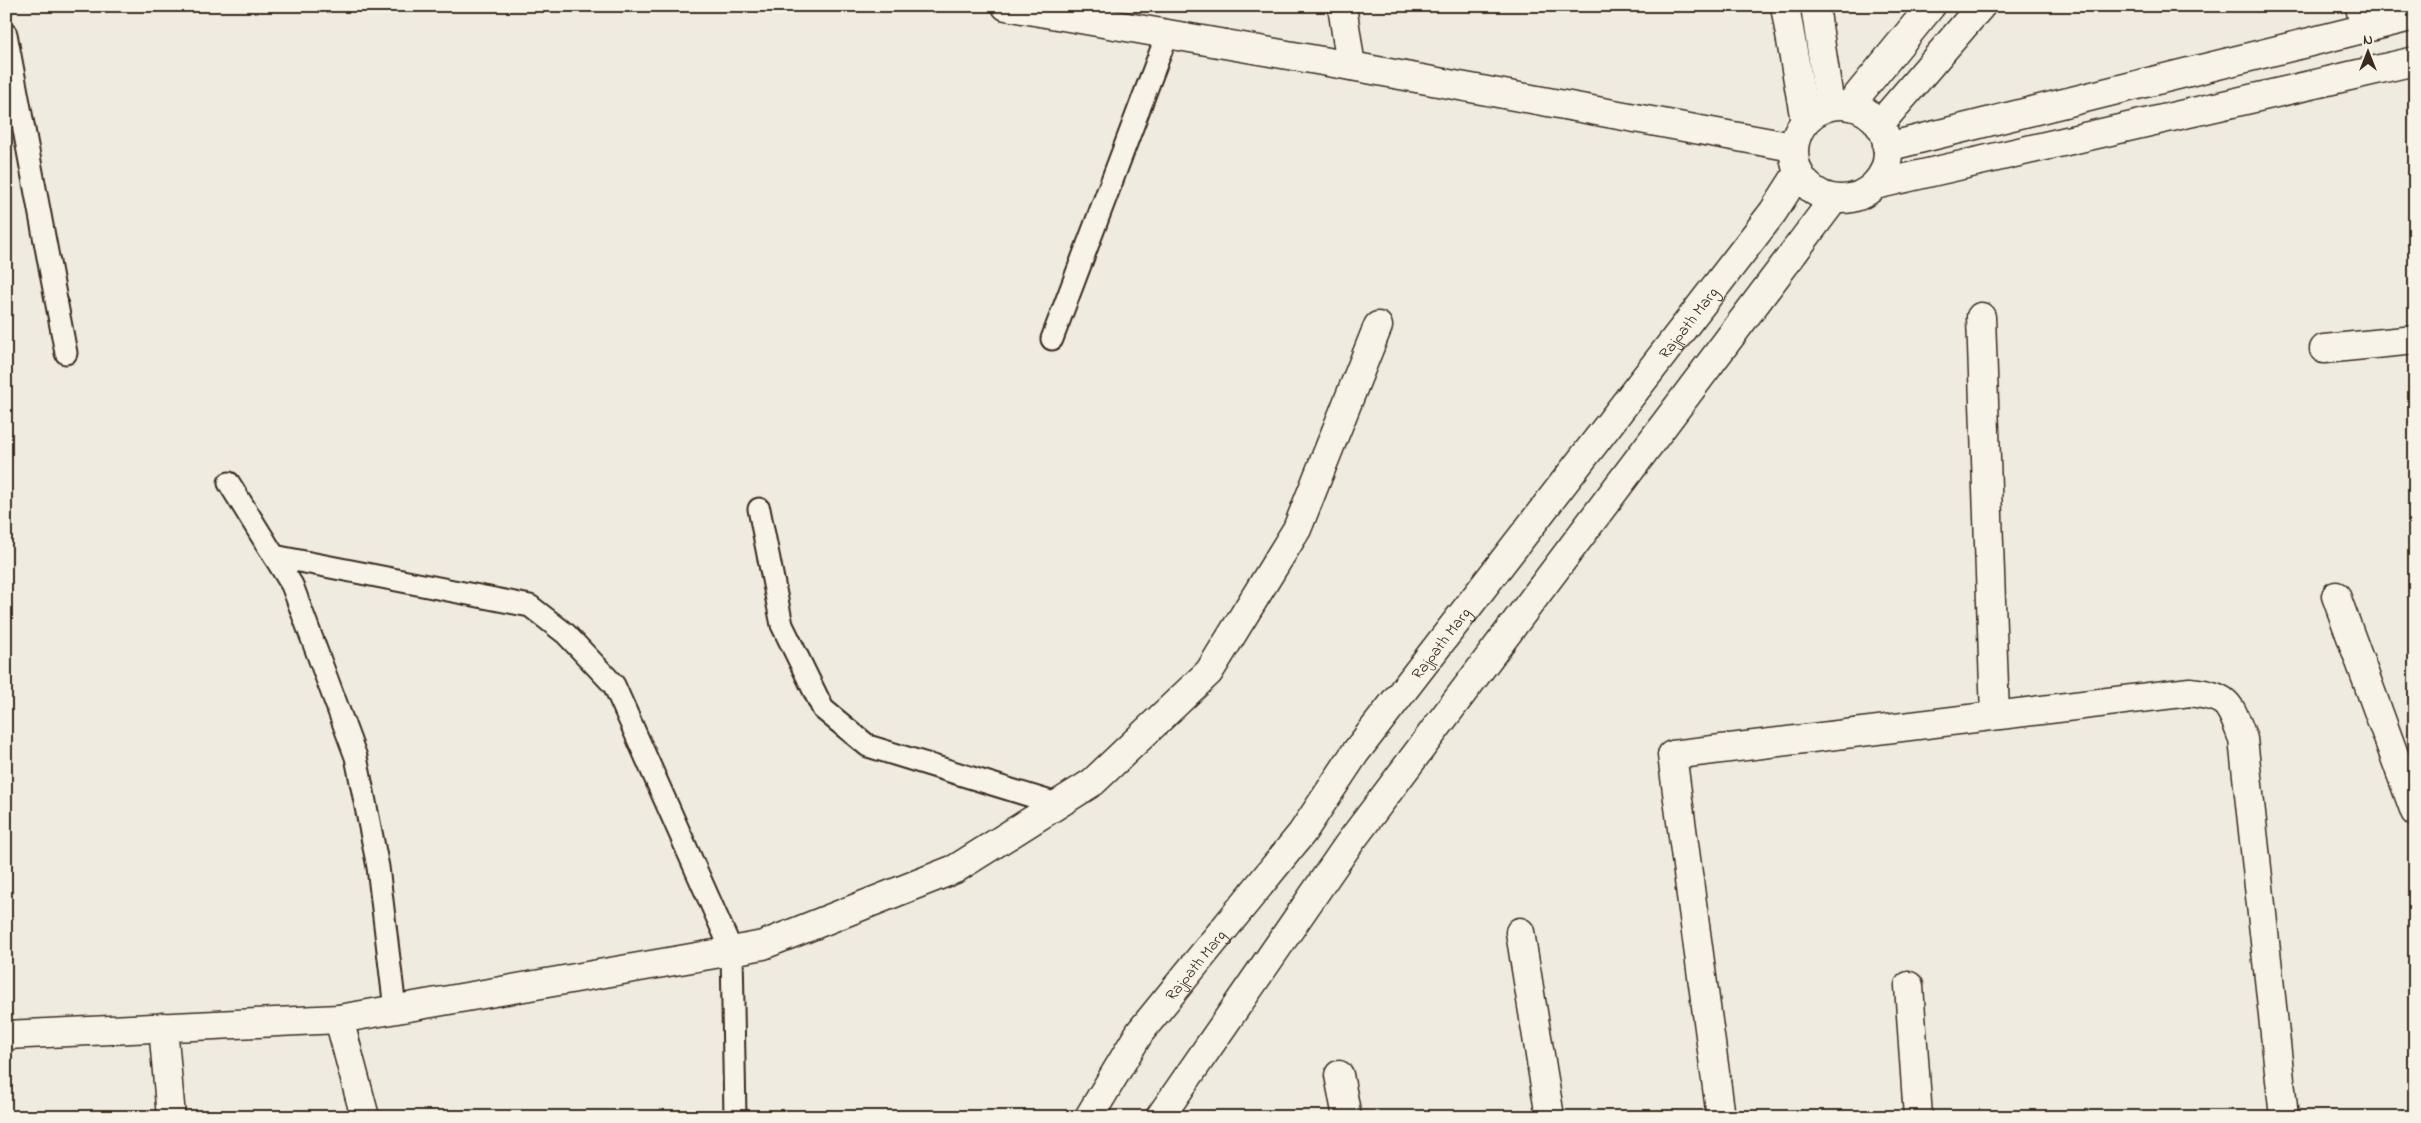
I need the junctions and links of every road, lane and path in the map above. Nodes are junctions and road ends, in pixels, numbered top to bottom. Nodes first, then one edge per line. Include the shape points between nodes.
1 (1006, 6) edge
2 (1342, 6) edge
3 (1785, 6) edge
4 (1816, 6) edge
5 (1931, 6) edge
6 (1981, 6) edge
7 (2415, 16) edge
8 (2362, 17) edge
9 (6, 34) edge
10 (1167, 35) junction
11 (2415, 60) edge
12 (1351, 66) junction
13 (1839, 106) junction
14 (1805, 121) junction
15 (1883, 136) junction
16 (1795, 160) junction
17 (1875, 185) junction
18 (1834, 199) junction
19 (1981, 317) dead end
20 (1378, 326) dead end
21 (1052, 339) dead end
22 (2415, 340) edge
23 (2324, 349) dead end
24 (66, 353) dead end
25 (229, 483) dead end
26 (759, 509) dead end
27 (274, 556) junction
28 (2336, 596) dead end
29 (1995, 715) junction
30 (1057, 804) junction
31 (2415, 812) edge
32 (1520, 932) dead end
33 (732, 951) junction
34 (1909, 986) dead end
35 (395, 1009) junction
36 (339, 1019) junction
37 (163, 1027) junction
38 (6, 1034) edge
39 (1339, 1075) dead end
40 (172, 1117) edge
41 (365, 1117) edge
42 (735, 1117) edge
43 (1089, 1117) edge
44 (1160, 1117) edge
45 (1347, 1117) edge
46 (1550, 1117) edge
47 (1722, 1117) edge
48 (1918, 1117) edge
49 (2284, 1117) edge

1 - 10 street
2 - 12 street
3 - 14 street
4 - 13 street
5 - 13 street
6 - 15 street
7 - 8 street
8 - 15 street
9 - 24 lane
10 - 12 street
10 - 21 lane
11 - 17 street
12 - 16 street
13 - 14 street
13 - 15 street via 1866,112
14 - 16 street via 1796,134
15 - 17 street via 1886,167
16 - 18 street via 1812,190
16 - 43 street, Rajpath Marg via 1760,227 1355,753 1302,833 1140,1032
17 - 18 street via 1856,197
18 - 44 street via 1348,845
19 - 29 street
20 - 30 street via 1297,529 1209,672 1094,782
22 - 23 street
25 - 27 lane
26 - 30 lane via 782,625 823,709 868,746
27 - 33 lane via 530,606 566,634 614,685
27 - 35 lane via 292,585 356,757 378,867
28 - 31 street
29 - 47 street via 1672,755
29 - 49 street via 2190,692 2216,695 2232,709 2243,739
30 - 33 street via 956,869 763,945
32 - 46 street
33 - 35 street
33 - 42 lane
34 - 48 street
35 - 36 street
36 - 37 street
36 - 41 street
37 - 38 street
37 - 40 street
39 - 45 street

